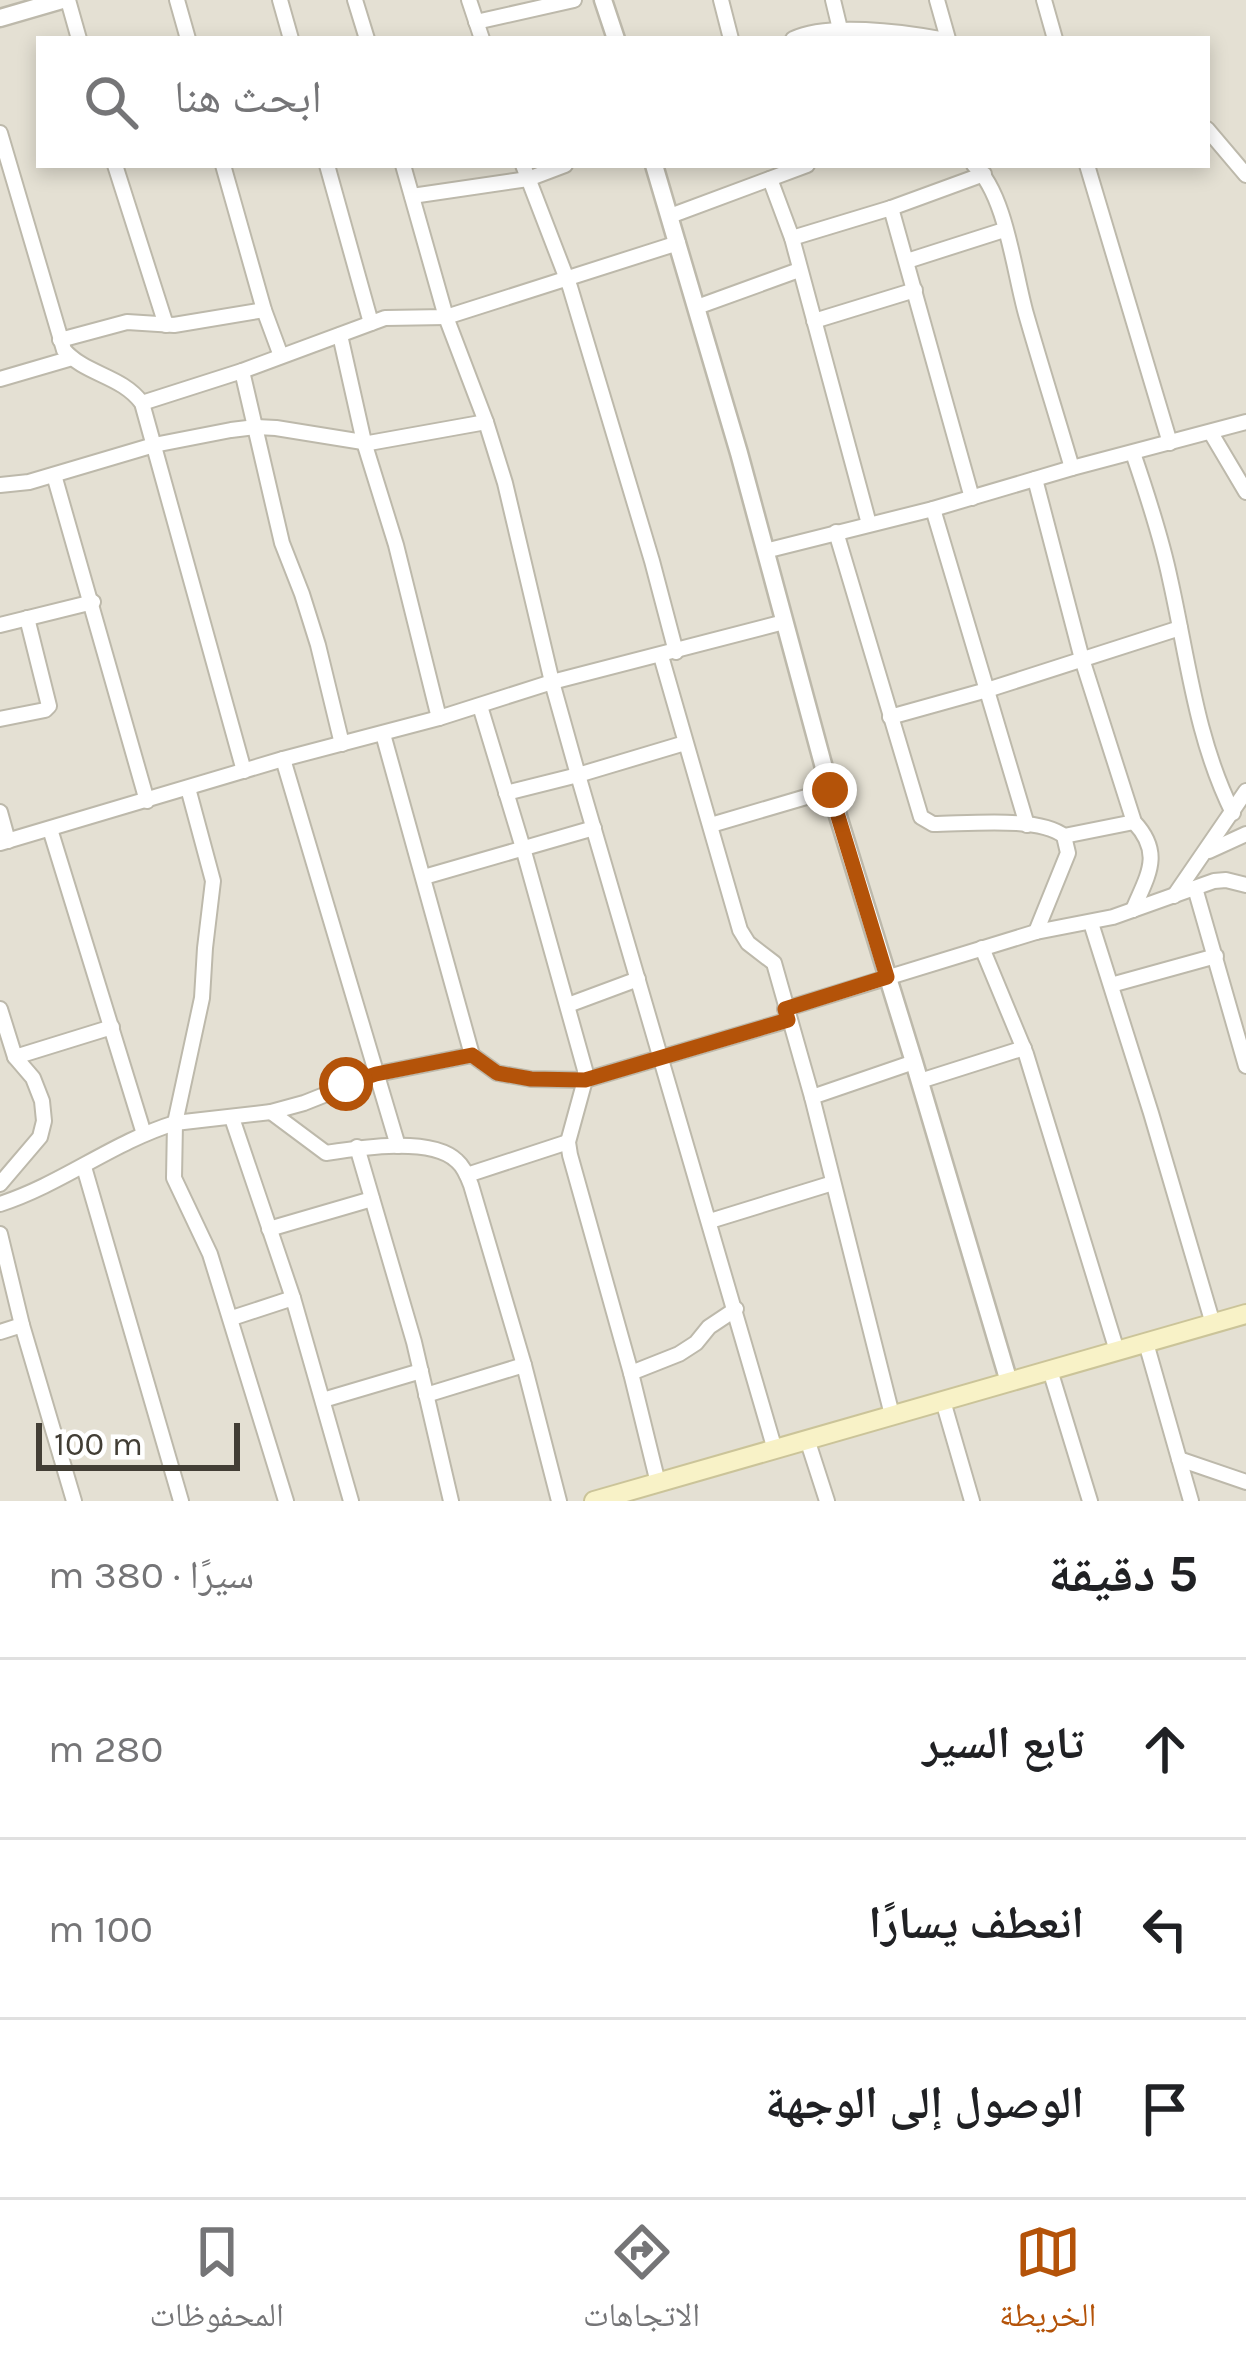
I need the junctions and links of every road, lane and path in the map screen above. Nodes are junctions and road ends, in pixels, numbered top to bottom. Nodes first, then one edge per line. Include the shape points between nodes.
1 (65, 0) edge
2 (177, 0) edge
3 (280, 0) edge
4 (355, 0) edge
5 (469, 0) edge
6 (574, 0) edge
7 (603, 0) edge
8 (721, 0) edge
9 (938, 0) edge
10 (1044, 0) edge
11 (835, 2) edge
12 (0, 18) edge
13 (476, 22) junction
14 (840, 29) junction
15 (78, 36) edge
16 (187, 36) edge
17 (290, 36) edge
18 (367, 36) edge
19 (481, 36) edge
20 (615, 36) edge
21 (730, 36) edge
22 (803, 36) edge
23 (913, 36) edge
24 (944, 36) edge
25 (1054, 36) edge
26 (0, 133) edge
27 (1210, 133) edge
28 (116, 168) edge
29 (226, 168) edge
30 (328, 168) edge
31 (404, 168) edge
32 (655, 168) edge
33 (799, 168) edge
34 (1089, 168) edge
35 (979, 170) edge
36 (526, 172) edge
37 (1246, 175) edge
38 (770, 179) junction
39 (412, 196) junction
40 (891, 208) junction
41 (670, 216) junction
42 (1004, 230) junction
43 (792, 238) junction
44 (678, 243) junction
45 (908, 261) junction
46 (799, 270) junction
47 (567, 278) junction
48 (915, 290) junction
49 (697, 307) junction
50 (264, 310) junction
51 (446, 317) junction
52 (814, 321) junction
53 (371, 323) junction
54 (166, 325) junction
55 (340, 335) junction
56 (60, 340) junction
57 (281, 356) junction
58 (72, 358) junction
59 (242, 371) junction
60 (0, 379) edge
61 (142, 403) junction
62 (486, 422) junction
63 (1246, 422) edge
64 (256, 427) junction
65 (1211, 433) junction
66 (364, 442) junction
67 (1171, 443) junction
68 (154, 445) junction
69 (1133, 452) junction
70 (1072, 468) junction
71 (55, 475) junction
72 (1035, 479) junction
73 (0, 485) edge
74 (1246, 492) edge
75 (972, 498) junction
76 (933, 508) junction
77 (869, 524) junction
78 (836, 532) junction
79 (765, 550) junction
80 (92, 602) junction
81 (27, 618) junction
82 (784, 622) junction
83 (0, 625) edge
84 (1180, 628) junction
85 (668, 654) junction
86 (1082, 659) junction
87 (552, 682) junction
88 (987, 690) junction
89 (480, 706) junction
90 (890, 717) junction
91 (440, 718) junction
92 (0, 719) edge
93 (383, 734) junction
94 (685, 742) junction
95 (342, 744) junction
96 (284, 759) junction
97 (244, 771) junction
98 (578, 775) junction
99 (188, 788) junction
100 (830, 790) junction
101 (1246, 791) edge
102 (506, 793) junction
103 (147, 801) junction
104 (0, 812) edge
105 (1233, 813) junction
106 (1134, 822) junction
107 (710, 825) junction
108 (1027, 825) junction
109 (594, 828) junction
110 (50, 829) junction
111 (1246, 834) edge
112 (1064, 836) junction
113 (4, 842) edge
114 (523, 848) junction
115 (1204, 853) junction
116 (424, 877) junction
117 (1246, 885) edge
118 (1195, 888) junction
119 (1174, 896) junction
120 (1133, 910) junction
121 (1091, 923) junction
122 (1036, 932) junction
123 (982, 948) junction
124 (1216, 956) junction
125 (887, 977) junction
126 (638, 980) junction
127 (1111, 986) junction
128 (568, 1005) junction
129 (0, 1009) edge
130 (787, 1015) junction
131 (112, 1028) junction
132 (1024, 1048) junction
133 (472, 1055) junction
134 (15, 1057) junction
135 (662, 1057) junction
136 (914, 1062) junction
137 (1246, 1066) edge
138 (376, 1074) junction
139 (585, 1080) junction
140 (920, 1081) junction
141 (812, 1097) junction
142 (272, 1112) junction
143 (232, 1118) junction
144 (175, 1123) junction
145 (144, 1134) junction
146 (568, 1142) junction
147 (398, 1146) junction
148 (358, 1147) junction
149 (85, 1167) junction
150 (467, 1174) junction
151 (0, 1184) edge
152 (833, 1184) junction
153 (372, 1199) junction
154 (0, 1204) edge
155 (710, 1221) junction
156 (269, 1229) junction
157 (0, 1234) edge
158 (293, 1298) junction
159 (736, 1309) junction
160 (1246, 1315) edge
161 (232, 1318) junction
162 (1213, 1324) junction
163 (22, 1325) junction
164 (0, 1332) edge
165 (1146, 1342) junction
166 (1117, 1351) junction
167 (524, 1365) junction
168 (1050, 1370) junction
169 (421, 1371) junction
170 (631, 1373) junction
171 (1009, 1382) junction
172 (426, 1395) junction
173 (323, 1400) junction
174 (943, 1401) junction
175 (892, 1415) junction
176 (807, 1439) junction
177 (775, 1450) junction
178 (1179, 1459) junction
179 (1246, 1482) edge
180 (658, 1484) junction
181 (74, 1501) edge
182 (181, 1501) edge
183 (286, 1501) edge
184 (351, 1501) edge
185 (451, 1501) edge
186 (559, 1501) edge
187 (594, 1501) edge
188 (827, 1501) edge
189 (972, 1501) edge
190 (1090, 1501) edge
191 (1191, 1501) edge

1 - 12 street
1 - 15 street
2 - 16 street
3 - 17 street
4 - 18 street
5 - 13 street
6 - 13 street
7 - 20 street
8 - 21 street
9 - 24 street
10 - 25 street
11 - 14 street
13 - 19 street
14 - 22 street
14 - 23 street
26 - 56 street
27 - 37 street
28 - 54 street
29 - 50 street
30 - 53 street
31 - 39 street
32 - 41 street
33 - 38 street
34 - 67 street
35 - 40 street
35 - 42 street
36 - 39 street
36 - 47 street
38 - 41 street
38 - 43 street
39 - 51 street
40 - 43 street
40 - 45 street
41 - 44 street
42 - 45 street
42 - 70 street
43 - 46 street
44 - 47 street
44 - 49 street
45 - 48 street
46 - 49 street
46 - 52 street
47 - 51 street
47 - 85 street via 652,560
48 - 52 street
48 - 75 street
49 - 79 street
50 - 54 street
50 - 57 street
51 - 53 street
51 - 62 street
52 - 77 street
53 - 55 street
54 - 56 street via 127,322
55 - 57 street
55 - 66 street
56 - 58 street
57 - 59 street
58 - 60 street
58 - 61 street via 122,383
59 - 61 street
59 - 64 street
61 - 68 street
62 - 66 street
62 - 87 street
63 - 65 street
64 - 66 street
64 - 68 street
64 - 95 street
65 - 67 street
65 - 74 street
66 - 91 street
67 - 69 street
68 - 71 street
68 - 97 street
69 - 70 street
69 - 84 street
70 - 72 street
71 - 73 street
71 - 80 street
72 - 75 street
72 - 86 street
75 - 76 street
76 - 77 street
76 - 88 street
77 - 78 street
78 - 79 street
78 - 90 street
79 - 82 street
80 - 81 street
80 - 103 street
81 - 83 street
81 - 92 street via 49,706
82 - 85 street
82 - 100 street
84 - 86 street
84 - 105 street via 1201,732
85 - 87 street
85 - 94 street
86 - 88 street
86 - 106 street
87 - 89 street
87 - 98 street
88 - 90 street
88 - 108 street
89 - 91 street
89 - 102 street
90 - 108 street via 925,821
91 - 93 street
93 - 95 street
93 - 116 street
94 - 98 street
94 - 107 street
95 - 96 street
96 - 97 street
96 - 138 street
97 - 99 street
98 - 102 street
98 - 109 street
99 - 103 street
99 - 144 street via 213,881 202,998
100 - 107 street
100 - 125 street
101 - 105 street
102 - 114 street
103 - 110 street
104 - 113 street
105 - 115 street
106 - 112 street
106 - 120 street via 1152,856
107 - 130 street via 740,930 774,963
108 - 112 street
109 - 114 street
109 - 126 street
110 - 113 street
110 - 131 street
111 - 115 street
112 - 122 street via 1068,853
114 - 116 street
114 - 128 street
115 - 119 street
116 - 133 street
117 - 118 street via 1226,880
118 - 119 street
118 - 124 street
119 - 120 street
120 - 121 street
121 - 122 street
121 - 127 street
122 - 123 street
123 - 125 street
123 - 132 street
124 - 127 street
124 - 137 street
125 - 130 street
125 - 136 street
126 - 128 street
126 - 135 street
127 - 162 street
128 - 139 street
129 - 134 street
130 - 135 street
130 - 141 street
131 - 134 street
131 - 145 street
132 - 140 street
132 - 166 street
133 - 138 street
133 - 139 street via 497,1073
134 - 151 street via 33,1078 44,1121
135 - 139 street
135 - 155 street
136 - 140 street
136 - 141 street
138 - 142 street
138 - 147 street
139 - 146 street
140 - 171 street
141 - 152 street
142 - 143 street
142 - 148 street via 323,1152
143 - 144 street
143 - 156 street
144 - 145 street
144 - 161 street via 174,1178
145 - 149 street
146 - 150 street
146 - 170 street
147 - 148 street
147 - 150 street via 440,1151
148 - 153 street
149 - 154 street
149 - 182 street
150 - 167 street
152 - 155 street
152 - 175 street
153 - 156 street
153 - 169 street
155 - 159 street
156 - 158 street
157 - 163 street
158 - 161 street
158 - 173 street
159 - 170 street via 679,1354
159 - 177 street
160 - 162 main road
161 - 183 street
162 - 165 main road
163 - 164 street
163 - 181 street
165 - 166 main road
165 - 178 street
166 - 168 main road
167 - 172 street
167 - 186 street
168 - 171 main road
168 - 190 street
169 - 172 street
169 - 173 street
170 - 180 street
171 - 174 main road
172 - 185 street
173 - 184 street
174 - 175 main road
174 - 189 street
175 - 176 main road
176 - 177 main road
176 - 188 street
177 - 180 main road
178 - 179 street
178 - 191 street
180 - 187 main road

